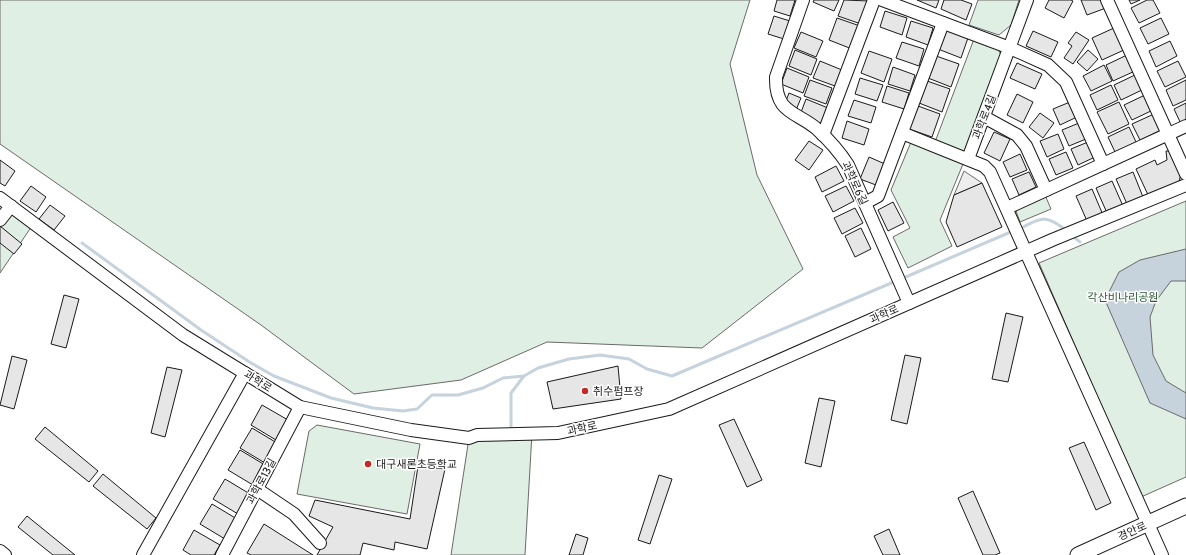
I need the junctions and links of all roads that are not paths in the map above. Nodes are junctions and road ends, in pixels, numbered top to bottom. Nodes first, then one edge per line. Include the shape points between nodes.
1 (803, 0) edge
2 (874, 0) edge
3 (882, 0) edge
4 (1027, 0) edge
5 (1107, 0) edge
6 (943, 23) junction
7 (1010, 48) junction
8 (984, 118) junction
9 (1186, 126) edge
10 (902, 132) junction
11 (823, 135) junction
12 (1168, 135) junction
13 (968, 159) junction
14 (1103, 164) junction
15 (1186, 174) edge
16 (1186, 185) edge
17 (1046, 190) junction
18 (0, 198) edge
19 (865, 203) junction
20 (10, 206) junction
21 (1007, 208) junction
22 (0, 220) edge
23 (1026, 252) junction
24 (909, 303) junction
25 (245, 373) junction
26 (300, 407) junction
27 (257, 489) junction
28 (1186, 506) edge
29 (1147, 524) junction
30 (320, 542) dead end
31 (0, 551) edge
32 (5, 555) edge
33 (142, 555) edge
34 (222, 555) edge
35 (1078, 555) edge
36 (1162, 555) edge

1 - 11 street, 과학로6길 via 776,77 776,88 778,97 786,108
2 - 11 street
3 - 6 street
4 - 7 street, 과학로4길
5 - 12 street
6 - 7 street
6 - 10 street
7 - 8 street, 과학로4길
7 - 14 street via 1048,65 1066,82
8 - 13 street, 과학로4길
8 - 17 street via 1017,135 1026,146
9 - 12 street
10 - 13 street
10 - 19 street via 878,196
11 - 19 street, 과학로6길 via 839,151 848,165
12 - 14 street
12 - 15 street
13 - 21 street via 984,166 990,172
14 - 17 street
16 - 23 street, 과학로
17 - 21 street
18 - 20 street, 과학로
19 - 24 street, 과학로6길
20 - 22 street
20 - 25 street, 과학로 via 184,335
21 - 23 street
23 - 24 street, 과학로
23 - 29 street
24 - 26 street, 과학로 via 668,409 558,433 478,435 469,438 411,430
25 - 26 street, 과학로
25 - 33 street
26 - 27 street, 과학로13길
27 - 30 street via 294,514
27 - 34 street, 과학로13길
28 - 29 main road, 경안로
29 - 35 main road, 경안로
29 - 36 street
31 - 32 street

